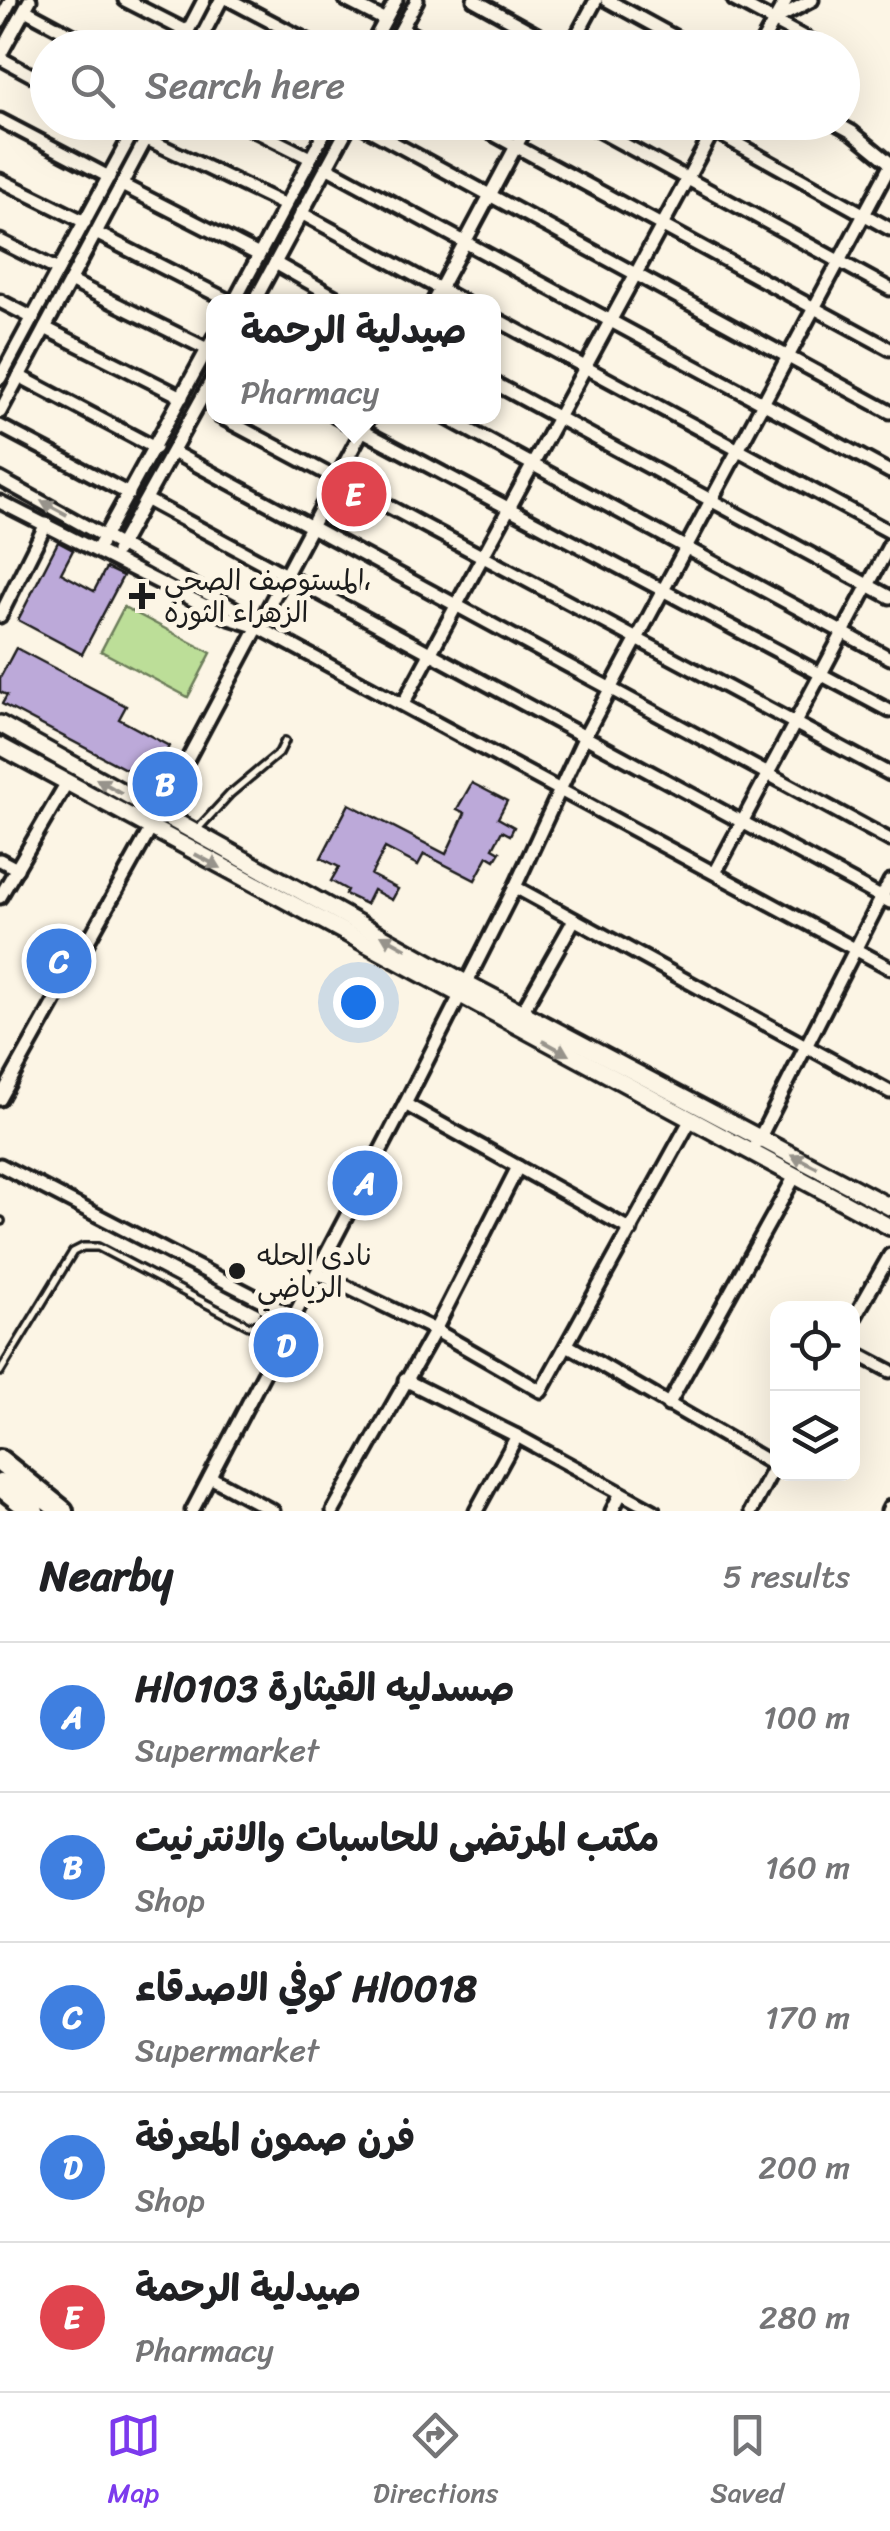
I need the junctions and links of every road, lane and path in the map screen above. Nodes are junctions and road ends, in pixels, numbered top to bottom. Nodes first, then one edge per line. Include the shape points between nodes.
1 (125, 0) edge
2 (204, 0) edge
3 (221, 0) edge
4 (230, 0) edge
5 (346, 0) edge
6 (396, 0) edge
7 (417, 0) edge
8 (474, 0) edge
9 (596, 0) edge
10 (606, 0) edge
11 (734, 0) edge
12 (786, 0) edge
13 (812, 0) edge
14 (8, 1) edge
15 (27, 5) edge
16 (385, 20) junction
17 (774, 20) junction
18 (0, 21) edge
19 (402, 29) edge
20 (67, 30) edge
21 (184, 30) edge
22 (189, 30) edge
23 (207, 30) edge
24 (287, 30) edge
25 (380, 30) edge
26 (528, 30) edge
27 (580, 30) edge
28 (662, 30) edge
29 (769, 30) edge
30 (792, 30) edge
31 (0, 57) edge
32 (30, 74) edge
33 (0, 120) edge
34 (30, 136) edge
35 (860, 139) edge
36 (38, 140) edge
37 (129, 140) edge
38 (146, 140) edge
39 (149, 140) edge
40 (274, 140) edge
41 (320, 140) edge
42 (342, 140) edge
43 (386, 140) edge
44 (505, 140) edge
45 (519, 140) edge
46 (616, 140) edge
47 (709, 140) edge
48 (738, 140) edge
49 (516, 146) junction
50 (310, 158) junction
51 (890, 165) edge
52 (326, 167) junction
53 (109, 177) junction
54 (688, 179) junction
55 (0, 180) edge
56 (122, 185) junction
57 (490, 196) junction
58 (286, 205) junction
59 (301, 214) junction
60 (866, 215) junction
61 (85, 222) junction
62 (662, 226) junction
63 (890, 229) edge
64 (96, 233) junction
65 (0, 241) edge
66 (464, 242) junction
67 (259, 255) junction
68 (841, 262) junction
69 (274, 264) junction
70 (58, 270) junction
71 (636, 275) junction
72 (70, 281) junction
73 (440, 288) junction
74 (890, 289) edge
75 (216, 294) edge
76 (237, 294) edge
77 (258, 294) edge
78 (329, 294) edge
79 (437, 294) edge
80 (450, 294) edge
81 (0, 301) edge
82 (815, 309) junction
83 (33, 318) junction
84 (610, 321) junction
85 (501, 322) edge
86 (45, 328) junction
87 (206, 341) edge
88 (890, 349) edge
89 (206, 352) edge
90 (789, 358) junction
91 (586, 368) junction
92 (2, 370) edge
93 (19, 376) junction
94 (501, 386) edge
95 (206, 391) edge
96 (182, 397) junction
97 (764, 404) junction
98 (198, 406) junction
99 (206, 410) edge
100 (0, 412) edge
101 (890, 412) edge
102 (559, 418) junction
103 (233, 424) edge
104 (350, 424) edge
105 (366, 424) edge
106 (459, 424) edge
107 (0, 426) edge
108 (362, 431) junction
109 (155, 448) junction
110 (739, 450) junction
111 (173, 452) junction
112 (533, 465) junction
113 (890, 472) edge
114 (0, 479) edge
115 (336, 479) junction
116 (129, 494) junction
117 (147, 500) junction
118 (712, 500) junction
119 (0, 502) edge
120 (509, 508) junction
121 (46, 524) junction
122 (311, 527) junction
123 (890, 532) edge
124 (106, 536) junction
125 (890, 544) edge
126 (120, 545) junction
127 (686, 548) junction
128 (97, 550) junction
129 (483, 558) junction
130 (112, 560) junction
131 (285, 574) junction
132 (868, 585) junction
133 (663, 590) junction
134 (890, 597) edge
135 (457, 606) junction
136 (0, 616) edge
137 (258, 628) junction
138 (843, 632) junction
139 (637, 640) junction
140 (432, 654) junction
141 (890, 658) edge
142 (821, 674) junction
143 (610, 689) junction
144 (403, 704) junction
145 (890, 710) edge
146 (794, 723) junction
147 (0, 724) edge
148 (585, 736) junction
149 (285, 741) dead end
150 (0, 746) edge
151 (768, 774) junction
152 (890, 774) edge
153 (66, 784) junction
154 (561, 790) junction
155 (158, 814) junction
156 (742, 822) junction
157 (150, 830) junction
158 (194, 833) junction
159 (890, 840) edge
160 (0, 860) edge
161 (16, 869) junction
162 (715, 874) junction
163 (890, 881) edge
164 (515, 887) junction
165 (0, 896) edge
166 (886, 899) edge
167 (574, 920) junction
168 (858, 950) junction
169 (890, 968) edge
170 (463, 989) junction
171 (522, 1012) junction
172 (807, 1048) junction
173 (890, 1092) edge
174 (0, 1098) edge
175 (405, 1104) junction
176 (690, 1121) junction
177 (756, 1146) junction
178 (0, 1166) edge
179 (518, 1167) junction
180 (794, 1176) junction
181 (890, 1207) edge
182 (890, 1227) edge
183 (631, 1230) junction
184 (890, 1255) edge
185 (318, 1273) junction
186 (271, 1305) junction
187 (860, 1308) edge
188 (294, 1317) junction
189 (435, 1330) junction
190 (566, 1345) junction
191 (860, 1355) edge
192 (890, 1371) edge
193 (0, 1372) edge
194 (405, 1380) junction
195 (668, 1404) junction
196 (517, 1436) junction
197 (770, 1460) edge
198 (0, 1461) edge
199 (210, 1477) junction
200 (770, 1478) edge
201 (0, 1485) edge
202 (620, 1495) junction
203 (757, 1509) edge
204 (33, 1511) edge
205 (62, 1511) edge
206 (192, 1511) edge
207 (273, 1511) edge
208 (332, 1511) edge
209 (476, 1511) edge
210 (612, 1511) edge
211 (654, 1511) edge

1 - 21 street
2 - 22 street
3 - 23 street
4 - 24 street
5 - 16 street
6 - 16 street
7 - 19 street
8 - 26 street
9 - 27 street
10 - 28 street
11 - 17 street
12 - 17 street
13 - 17 street
14 - 18 street
15 - 20 street
15 - 31 street
16 - 25 street
17 - 29 street
17 - 30 street
31 - 32 street
33 - 34 street
35 - 51 street
36 - 53 street
37 - 53 street
38 - 56 street
39 - 58 street
40 - 50 street
41 - 50 street
42 - 52 street
43 - 57 street
44 - 49 street
45 - 49 street
46 - 54 street
47 - 54 street
48 - 60 street
49 - 57 street
49 - 62 street
50 - 58 street
51 - 60 street
52 - 59 street
52 - 66 street
53 - 61 street
54 - 62 street
54 - 68 street
55 - 61 street
56 - 64 street
56 - 67 street
57 - 66 street
57 - 71 street
58 - 67 street
59 - 69 street
59 - 73 street
60 - 63 street
60 - 68 street
61 - 70 street
62 - 71 street
62 - 82 street
64 - 72 street
64 - 75 street
65 - 70 street
66 - 73 street
66 - 84 street
67 - 76 street
68 - 74 street
68 - 82 street
69 - 77 street
69 - 78 street
70 - 83 street
71 - 84 street
71 - 90 street
72 - 86 street
72 - 87 street
73 - 79 street
73 - 80 street
81 - 83 street
82 - 88 street
82 - 90 street
83 - 92 street
84 - 91 street
84 - 97 street
85 - 91 street
86 - 93 street
86 - 96 street
89 - 96 street
90 - 97 street
90 - 101 street
91 - 102 street
91 - 110 street
93 - 100 street
93 - 109 street
94 - 102 street
95 - 98 street
96 - 109 street
97 - 110 street
97 - 113 street
98 - 99 street
98 - 111 street
102 - 112 street
102 - 118 street
103 - 115 street
104 - 108 street
105 - 108 street
106 - 112 street
107 - 116 street
108 - 115 street
108 - 120 street
109 - 116 street
110 - 118 street
110 - 123 street
111 - 117 street
111 - 122 street
112 - 120 street
112 - 127 street
124 -> 114 street
115 - 122 street
115 - 129 street
116 - 124 street
117 - 126 street
117 - 131 street
118 - 127 street
118 - 132 street
119 - 121 street
120 - 129 street
120 - 133 street
121 - 128 street
121 - 136 street
122 - 131 street
122 - 135 street
124 - 126 street
124 - 128 street
125 - 132 street
126 - 130 street
126 - 137 street
127 - 133 street
127 - 138 street
128 - 130 street
129 - 135 street
129 - 139 street
130 - 137 street
131 - 137 street
131 - 140 street
132 - 134 street
132 - 138 street
133 - 139 street
133 - 142 street
135 - 140 street
135 - 143 street
137 - 144 street
137 - 155 street
138 - 141 street
138 - 142 street
139 - 143 street
139 - 146 street
140 - 144 street
140 - 148 street
142 - 145 street
142 - 146 street
143 - 148 street
143 - 151 street
144 - 154 street
146 - 151 street
146 - 152 street
155 -> 147 street
148 - 154 street
148 - 156 street
149 - 158 lane
150 - 153 street
151 - 156 street
151 - 159 street
153 - 157 street
153 - 161 street
154 - 162 street
154 - 164 street
155 - 157 street
155 - 158 street
156 - 162 street
156 - 166 street
157 -> 170 street
157 - 174 street
170 -> 158 street
160 - 161 street
161 - 165 street
162 - 168 street
163 - 166 street
164 - 167 street
164 - 170 street
166 - 168 street
167 - 171 street
167 - 172 street
168 - 169 street
168 - 172 street
170 - 171 street
170 - 175 street
170 -> 176 street
171 - 177 street
172 - 173 street
172 - 177 street
175 - 179 street
175 - 185 street
176 - 177 street
176 - 183 street
177 - 180 street
181 -> 177 street
178 - 186 street
179 - 183 street
179 - 189 street
180 - 182 street
180 - 195 street
183 - 190 street
184 - 187 street
185 - 188 street
185 - 189 street
186 - 188 street
186 - 193 lane via 260,1324 249,1326 98,1246 83,1246 73,1252
188 - 199 street
189 - 190 street via 541,1391
189 - 194 street
190 - 195 street
191 - 192 street
194 - 196 street
194 - 208 street
195 - 197 street
196 - 202 street
196 - 209 street
198 - 205 highway
199 - 206 street
199 - 207 street
200 - 203 street
201 - 204 highway
202 - 210 street
202 - 211 street

